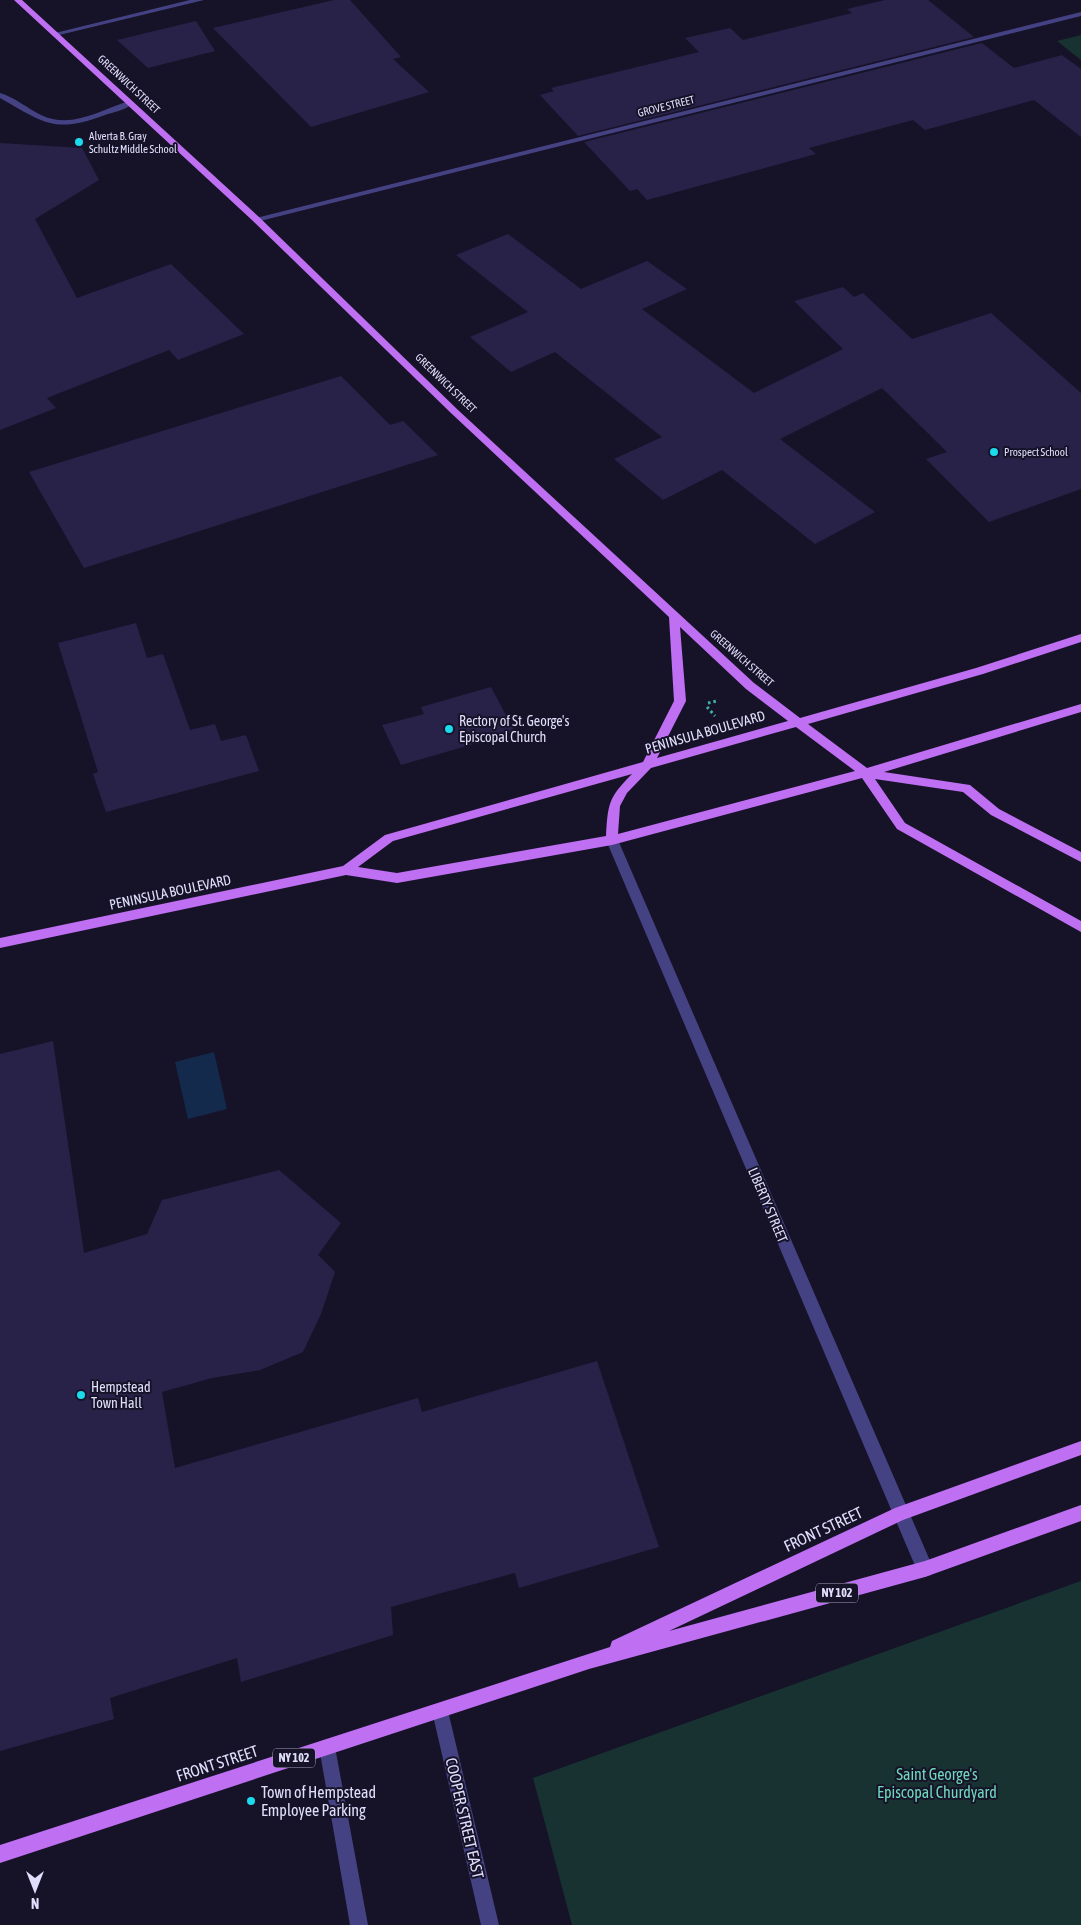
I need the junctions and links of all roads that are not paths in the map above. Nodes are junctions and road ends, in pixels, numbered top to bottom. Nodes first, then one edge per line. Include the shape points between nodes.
1 (18, 0) edge
2 (200, 0) edge
3 (1081, 14) edge
4 (56, 34) junction
5 (0, 95) edge
6 (130, 104) junction
7 (256, 219) junction
8 (674, 615) junction
9 (1081, 638) edge
10 (1081, 708) edge
11 (798, 722) junction
12 (648, 764) junction
13 (865, 773) junction
14 (612, 840) junction
15 (1081, 857) edge
16 (346, 870) junction
17 (1081, 927) edge
18 (0, 943) edge
19 (1081, 1448) edge
20 (1081, 1512) edge
21 (900, 1513) junction
22 (925, 1569) junction
23 (588, 1661) junction
24 (440, 1711) junction
25 (327, 1747) junction
26 (0, 1854) edge
27 (359, 1925) edge
28 (490, 1925) edge

1 - 4 main road, GREENWICH STREET
2 - 4 street
3 - 7 street, GROVE STREET
4 - 6 main road, GREENWICH STREET
5 - 6 street via 50,122 63,124
6 - 7 main road, GREENWICH STREET
7 - 8 main road, GREENWICH STREET via 455,412
8 - 11 main road, GREENWICH STREET via 750,686
8 - 12 main road via 680,701
9 - 11 main road, PENINSULA BOULEVARD via 979,671
10 - 13 main road, PENINSULA BOULEVARD
11 - 12 main road, PENINSULA BOULEVARD
11 - 13 main road, GREENWICH STREET
12 - 14 main road via 623,790 614,806
12 - 16 main road, PENINSULA BOULEVARD via 389,838
13 - 14 main road, PENINSULA BOULEVARD
13 - 15 main road, GREENWICH STREET via 966,788 996,812
13 - 17 main road, GREENWICH STREET via 901,826
14 - 16 main road, PENINSULA BOULEVARD via 397,878
14 - 21 street, LIBERTY STREET
16 - 18 main road, PENINSULA BOULEVARD
19 - 21 main road, FRONT STREET / NY 102
20 - 22 main road, FRONT STREET / NY 102
21 - 22 street, LIBERTY STREET
21 - 23 main road, FRONT STREET / NY 102
22 - 23 main road, FRONT STREET / NY 102
23 - 24 main road, FRONT STREET / NY 102
24 - 25 main road, FRONT STREET / NY 102
24 - 28 street, COOPER STREET EAST
25 - 26 main road, FRONT STREET / NY 102
25 - 27 street

